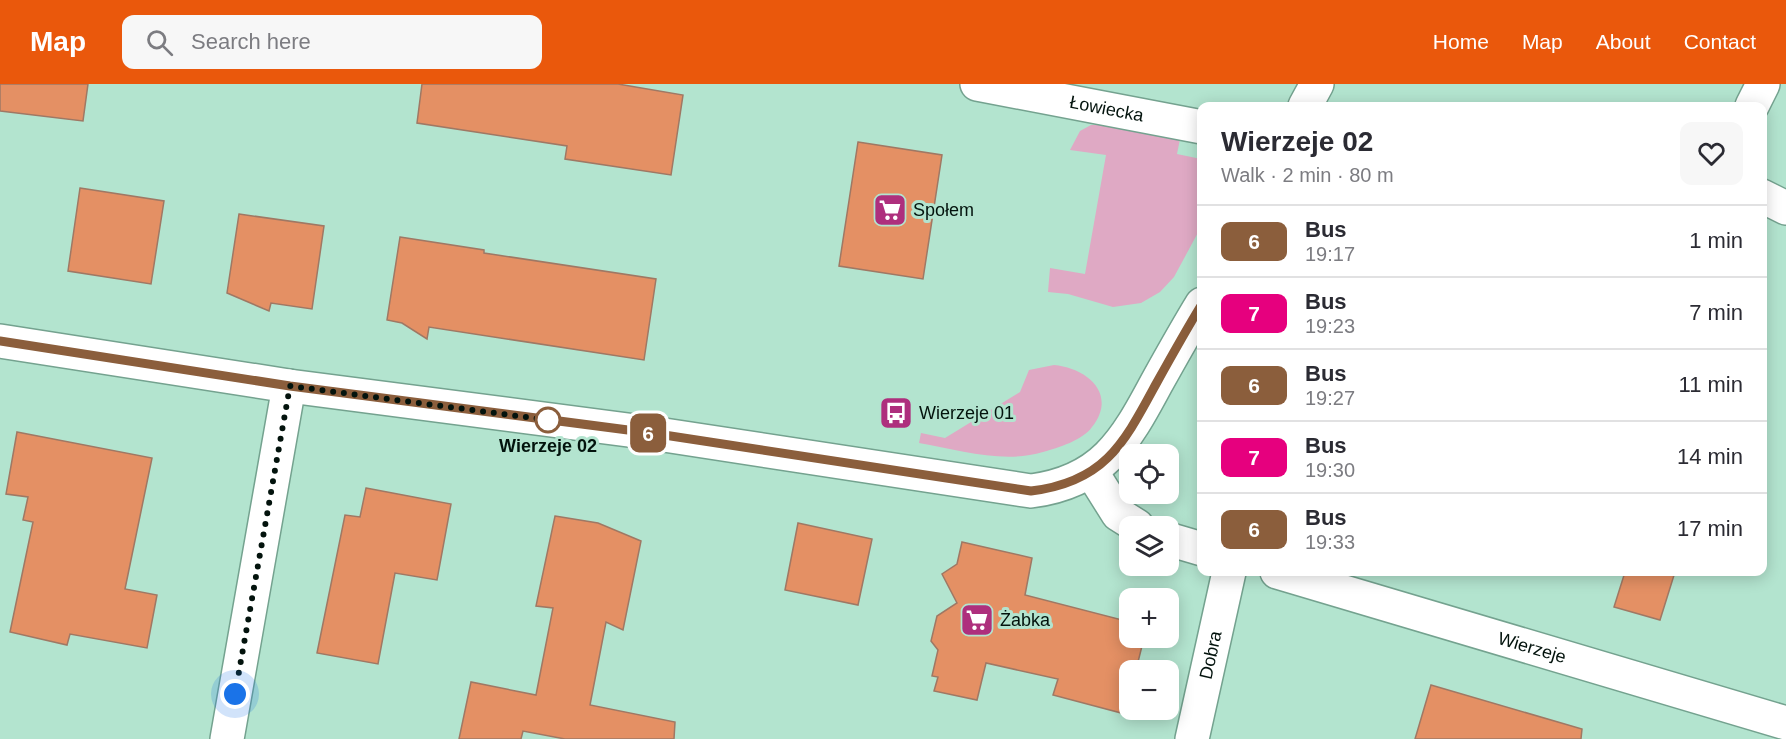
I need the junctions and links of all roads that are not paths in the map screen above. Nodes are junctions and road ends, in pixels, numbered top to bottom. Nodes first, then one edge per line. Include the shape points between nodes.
1 (977, 84) edge
2 (1317, 84) edge
3 (1763, 84) edge
4 (1307, 102) edge
5 (1754, 102) edge
6 (1197, 126) edge
7 (1767, 198) edge
8 (1786, 208) edge
9 (1197, 313) edge
10 (0, 341) edge
11 (290, 386) junction
12 (1091, 471) junction
13 (1121, 516) edge
14 (1179, 542) edge
15 (1197, 548) edge
16 (1228, 576) edge
17 (1290, 576) edge
18 (1786, 723) edge
19 (226, 739) edge
20 (1192, 739) edge

1 - 6 street, Łowiecka
2 - 4 street
3 - 5 street
7 - 8 street
9 - 12 street via 1125,439
10 - 11 street
11 - 12 street via 651,433 1031,491 1054,488
11 - 19 street
12 - 13 street
14 - 15 street
16 - 20 street, Dobra
17 - 18 street, Wierzeje

